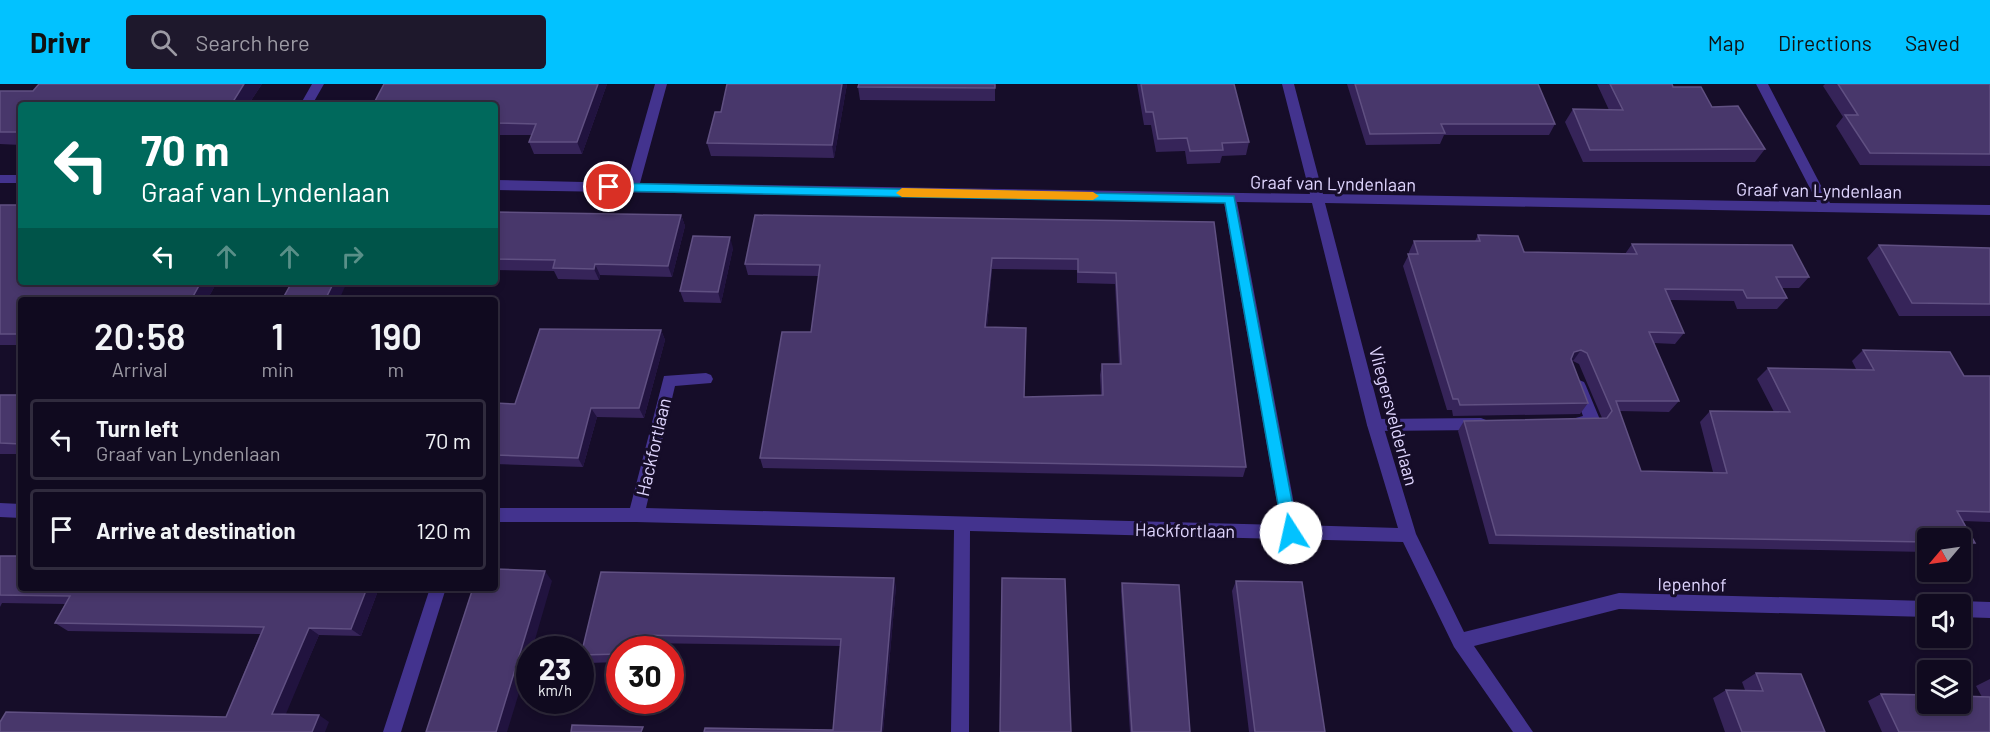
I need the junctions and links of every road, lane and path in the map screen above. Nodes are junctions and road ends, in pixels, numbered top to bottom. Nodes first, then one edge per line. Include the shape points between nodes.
1 (318, 84) edge
2 (661, 84) edge
3 (1288, 84) edge
4 (1762, 84) edge
5 (308, 102) edge
6 (0, 179) edge
7 (18, 179) edge
8 (498, 185) edge
9 (632, 187) junction
10 (1230, 199) junction
11 (1317, 201) junction
12 (1826, 208) junction
13 (1990, 210) edge
14 (1572, 369) edge
15 (706, 379) dead end
16 (1558, 423) edge
17 (1501, 424) edge
18 (1375, 425) junction
19 (0, 510) edge
20 (18, 511) edge
21 (498, 515) edge
22 (636, 515) junction
23 (962, 525) junction
24 (1291, 533) junction
25 (1408, 535) junction
26 (437, 591) edge
27 (1917, 609) edge
28 (1971, 609) edge
29 (1990, 610) edge
30 (1461, 641) junction
31 (392, 732) edge
32 (960, 732) edge
33 (1524, 732) edge

1 - 5 street
2 - 9 street
3 - 11 street, Vliegersvelderlaan
4 - 12 street
6 - 7 street
8 - 9 street, Graaf van Lyndenlaan
9 - 10 street, Graaf van Lyndenlaan
10 - 11 street, Graaf van Lyndenlaan
10 - 24 street
11 - 12 street, Graaf van Lyndenlaan
11 - 18 street, Vliegersvelderlaan
12 - 13 street, Graaf van Lyndenlaan
14 - 16 street via 1593,422
15 - 22 street, Hackfortlaan via 669,380
17 - 18 street
18 - 25 street, Vliegersvelderlaan
19 - 20 street
21 - 22 street, Hackfortlaan
22 - 23 street, Hackfortlaan
23 - 24 street, Hackfortlaan
23 - 32 street
24 - 25 street, Hackfortlaan
25 - 30 street, Vliegersvelderlaan
26 - 31 street
27 - 30 street, Iepenhof via 1619,601
28 - 29 street
30 - 33 street, Vliegersvelderlaan

